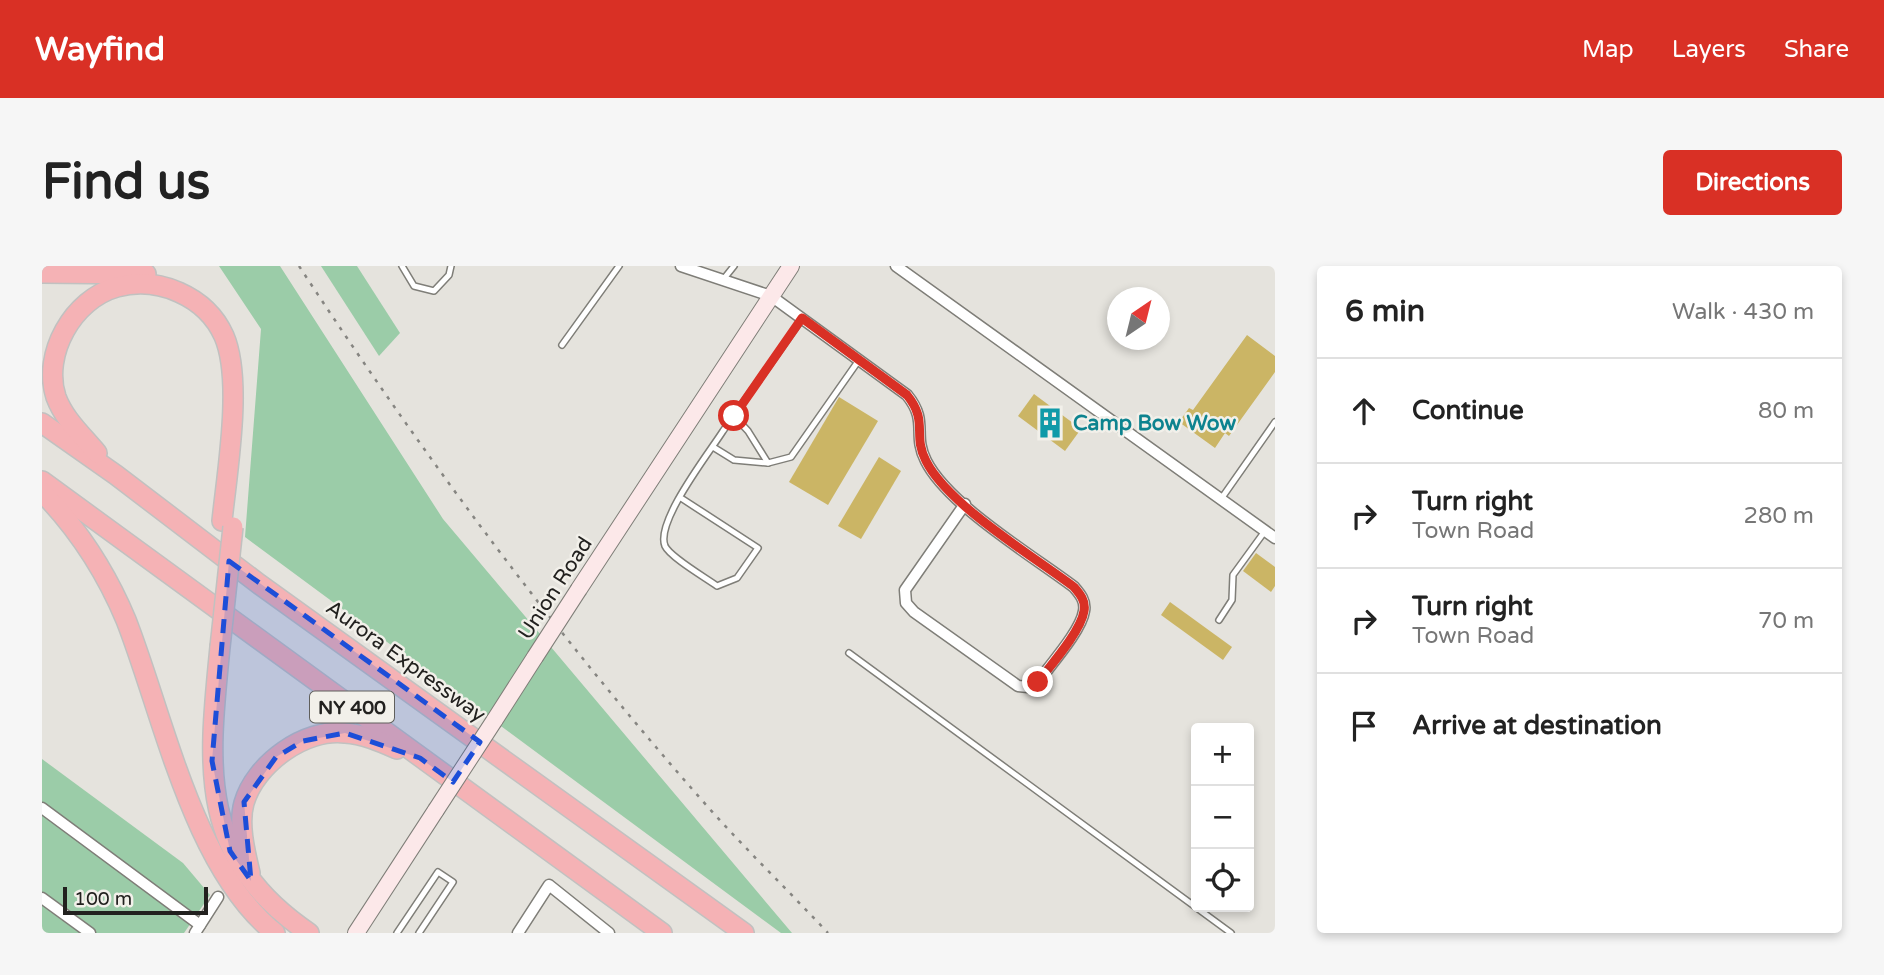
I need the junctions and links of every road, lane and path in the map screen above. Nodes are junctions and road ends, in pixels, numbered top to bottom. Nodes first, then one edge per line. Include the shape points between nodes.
1 (402, 266) edge
2 (451, 266) edge
3 (619, 266) edge
4 (681, 266) edge
5 (734, 266) edge
6 (791, 266) edge
7 (896, 266) edge
8 (42, 273) edge
9 (722, 281) junction
10 (771, 296) junction
11 (802, 318) junction
12 (562, 345) dead end
13 (859, 360) junction
14 (734, 416) junction
15 (1275, 422) edge
16 (42, 423) edge
17 (713, 447) junction
18 (768, 463) junction
19 (116, 475) junction
20 (42, 481) edge
21 (42, 492) edge
22 (681, 498) junction
23 (1221, 499) junction
24 (965, 504) junction
25 (227, 524) junction
26 (1265, 531) junction
27 (1275, 538) edge
28 (1219, 620) dead end
29 (215, 643) junction
30 (849, 653) dead end
31 (420, 758) junction
32 (42, 808) edge
33 (211, 846) junction
34 (251, 881) junction
35 (218, 897) dead end
36 (42, 898) edge
37 (197, 929) edge
38 (90, 933) edge
39 (275, 933) edge
40 (309, 933) edge
41 (356, 933) edge
42 (397, 933) edge
43 (419, 933) edge
44 (519, 933) edge
45 (609, 933) edge
46 (662, 933) edge
47 (744, 933) edge
48 (1231, 933) edge

1 - 2 lane via 414,286 434,291
3 - 12 lane
4 - 9 street
5 - 9 lane
6 - 10 main road, Union Road
7 - 23 street
8 - 25 highway via 166,276 204,295 219,311 235,341 240,371
9 - 10 street
10 - 11 street
10 - 41 main road, Union Road, bridge
11 - 13 street
11 - 14 lane
13 - 18 lane via 791,457
13 - 24 street via 907,395 920,411 920,443 926,461
14 - 17 lane
14 - 18 lane
15 - 23 lane
16 - 19 highway, Aurora Expressway / NY 400
17 - 18 lane via 734,460
17 - 22 lane
19 - 25 highway via 64,415 55,395 57,343 72,318 92,299 117,287 154,285 180,292 201,304 214,319 230,359 234,386
19 - 47 highway, Aurora Expressway / NY 400 via 259,584
20 - 31 highway, NY 400
21 - 33 highway via 79,534 104,574 126,621 175,765
22 - 22 lane via 665,522 666,549 717,586 737,578 758,548
23 - 26 street
24 - 24 street via 1083,598 1080,622 1038,682 1028,687 1018,686 906,603 905,590
25 - 29 highway, bridge
26 - 27 street
26 - 28 lane via 1233,575 1233,600
29 - 33 highway via 201,744 202,795
29 - 34 highway via 212,761 219,815 230,851
30 - 48 lane
31 - 34 highway via 345,733 323,733 276,757 244,802 242,820
31 - 46 highway, NY 400
32 - 37 street
33 - 39 highway via 235,890
34 - 40 highway via 279,911
35 - 37 street
36 - 38 street
42 - 43 lane via 438,872 453,882
44 - 45 street via 549,885

